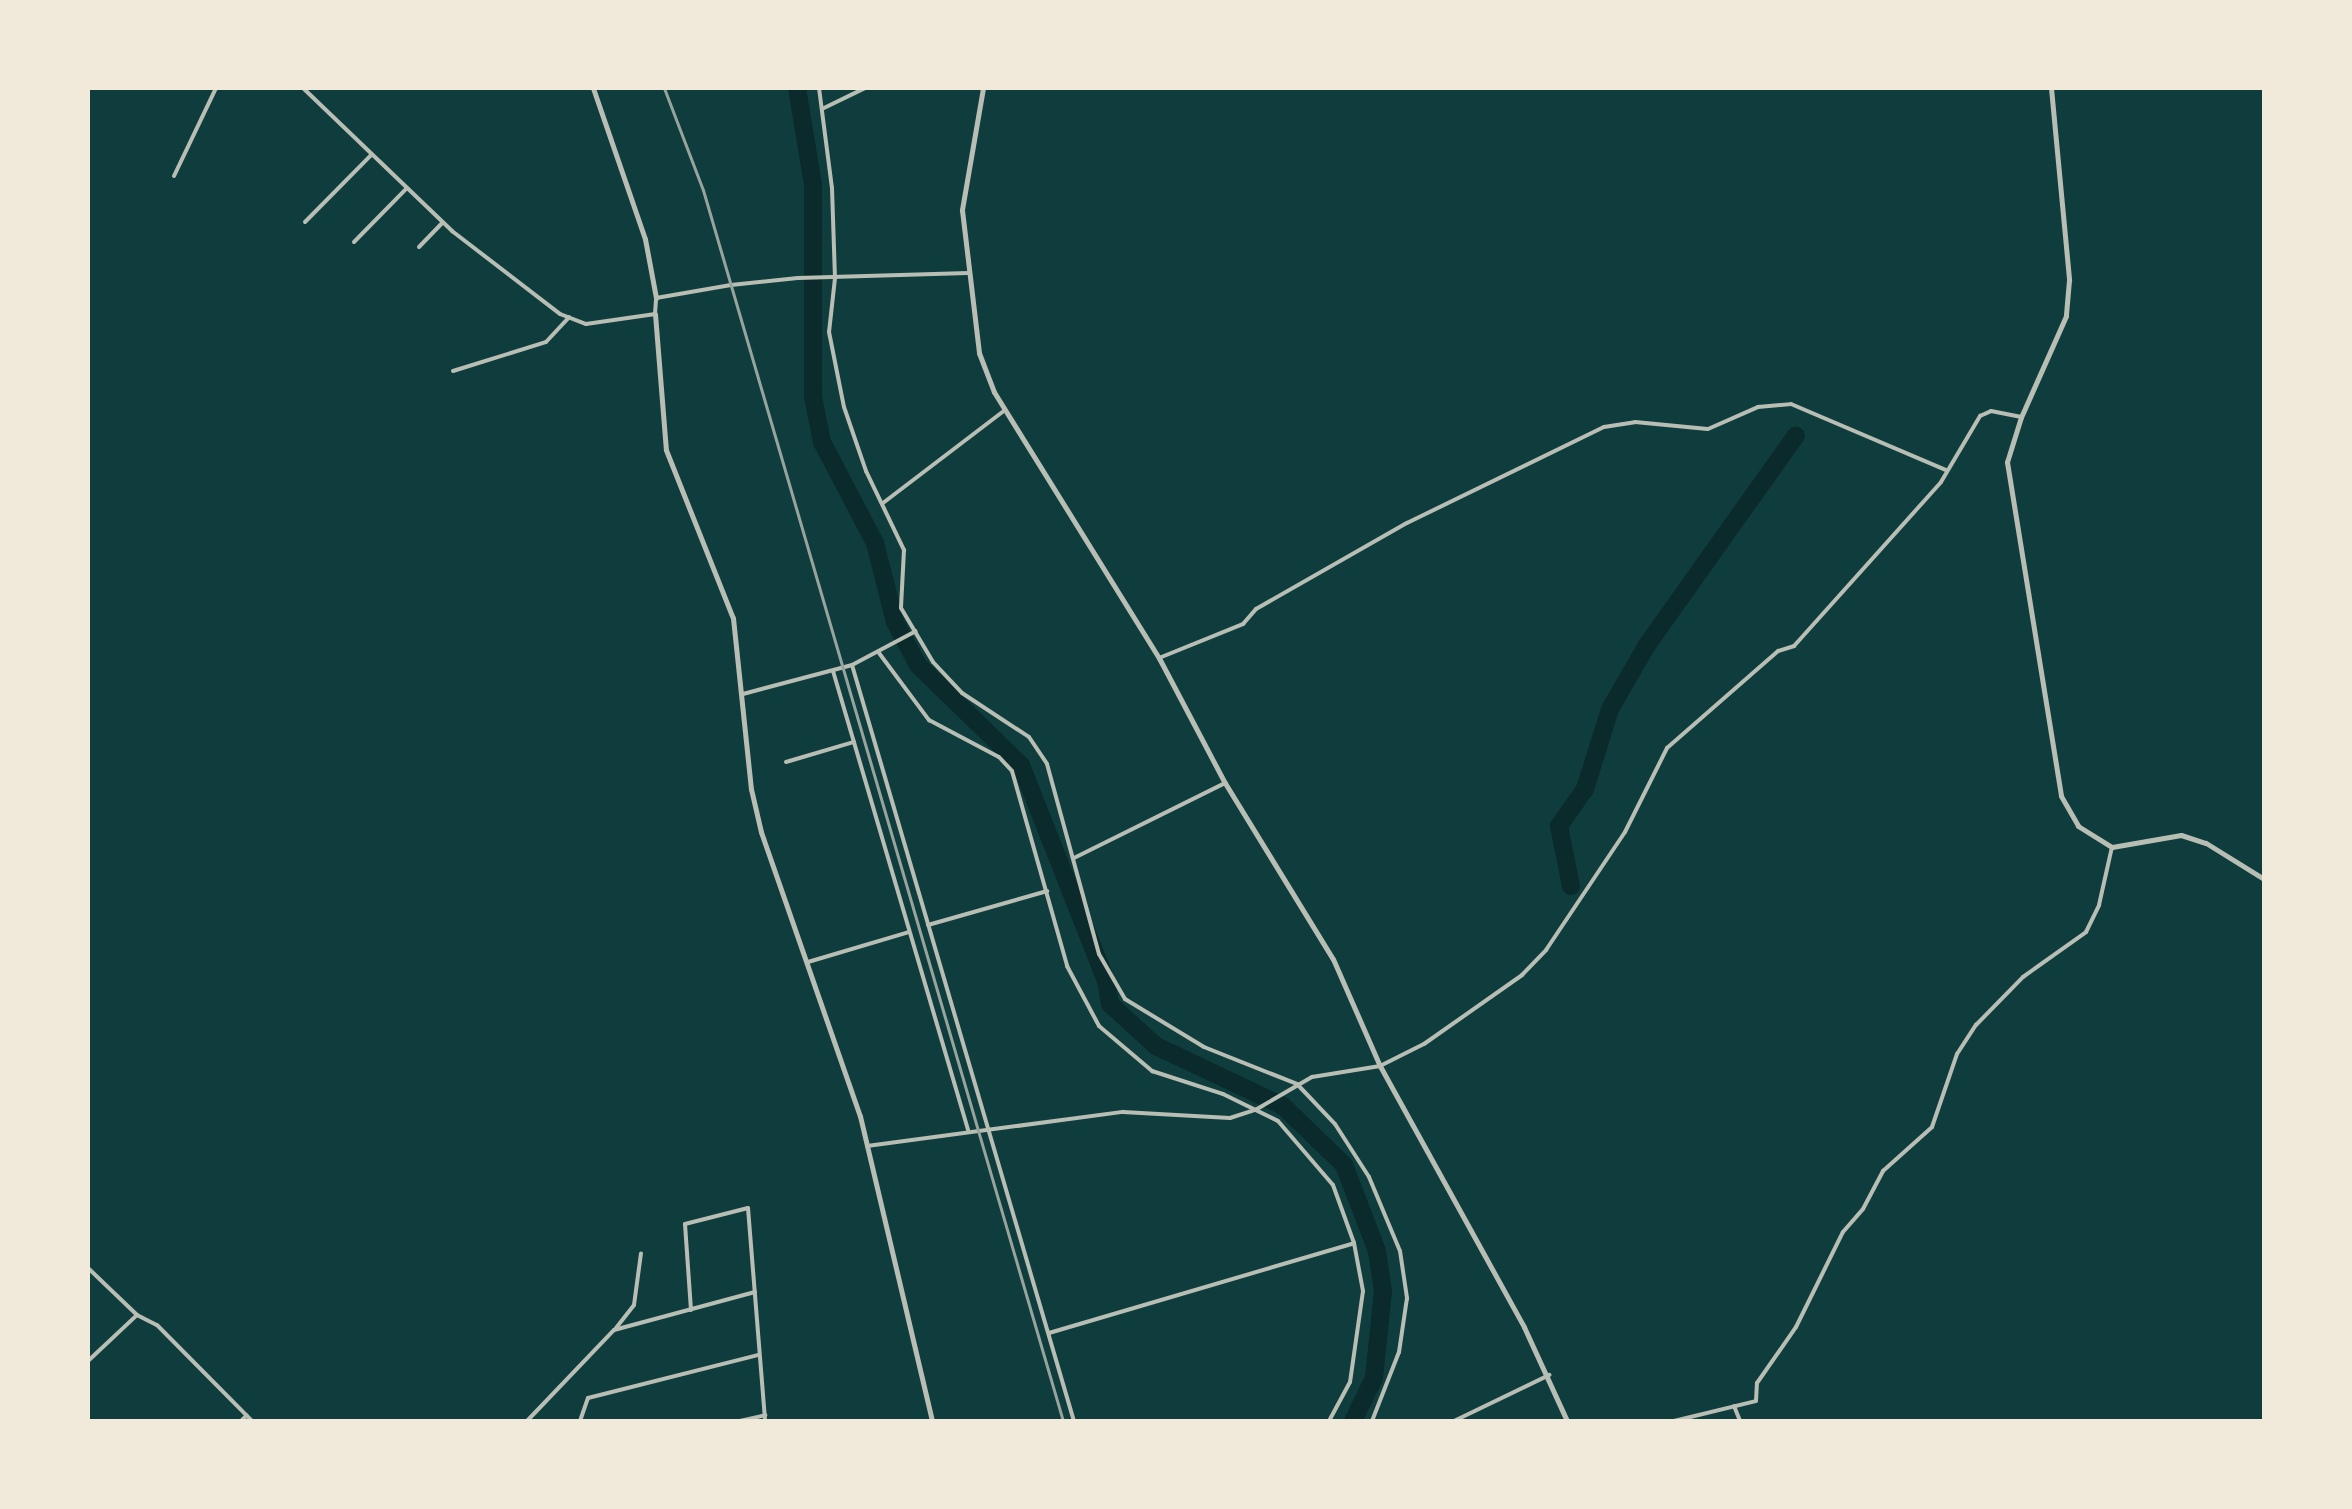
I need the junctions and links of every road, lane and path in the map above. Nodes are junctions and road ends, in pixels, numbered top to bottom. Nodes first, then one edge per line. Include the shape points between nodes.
1 (216, 88) edge
2 (303, 88) edge
3 (593, 88) edge
4 (819, 88) edge
5 (865, 88) edge
6 (983, 88) edge
7 (2051, 88) edge
8 (824, 108) junction
9 (370, 156) junction
10 (174, 176) dead end
11 (406, 189) junction
12 (305, 222) dead end
13 (442, 223) junction
14 (354, 242) dead end
15 (419, 247) dead end
16 (968, 273) junction
17 (833, 278) junction
18 (656, 298) junction
19 (655, 314) junction
20 (569, 317) junction
21 (453, 371) dead end
22 (1006, 410) junction
23 (2021, 417) junction
24 (1946, 470) junction
25 (883, 503) junction
26 (916, 631) junction
27 (879, 653) junction
28 (1159, 658) junction
29 (852, 665) junction
30 (833, 671) junction
31 (743, 694) junction
32 (854, 742) junction
33 (786, 762) dead end
34 (1225, 783) junction
35 (2112, 847) junction
36 (1074, 858) junction
37 (2264, 879) edge
38 (1047, 891) junction
39 (928, 925) junction
40 (910, 932) junction
41 (808, 962) junction
42 (1380, 1066) junction
43 (1297, 1084) junction
44 (1257, 1109) junction
45 (988, 1128) junction
46 (968, 1130) junction
47 (867, 1146) junction
48 (1354, 1243) junction
49 (641, 1253) dead end
50 (88, 1268) edge
51 (755, 1292) junction
52 (691, 1310) junction
53 (137, 1315) junction
54 (614, 1330) junction
55 (1049, 1333) junction
56 (759, 1355) junction
57 (88, 1361) edge
58 (1549, 1375) junction
59 (1734, 1406) junction
60 (247, 1415) junction
61 (765, 1418) edge
62 (241, 1421) edge
63 (252, 1421) edge
64 (527, 1421) edge
65 (580, 1421) edge
66 (740, 1421) edge
67 (932, 1421) edge
68 (1074, 1421) edge
69 (1329, 1421) edge
70 (1372, 1421) edge
71 (1454, 1421) edge
72 (1567, 1421) edge
73 (1674, 1421) edge
74 (1740, 1421) edge

1 - 10 street
2 - 9 street
3 - 18 street via 645,239
4 - 8 street
5 - 8 street
6 - 16 street via 962,210
7 - 23 street via 2067,304
8 - 17 street
9 - 11 street
9 - 12 street
11 - 13 street
11 - 14 street
13 - 15 street
13 - 20 street
16 - 17 street
16 - 22 street via 979,353
17 - 18 street
17 - 25 street via 829,332 844,407
18 - 19 street
19 - 20 street via 609,325
19 - 31 street via 663,440 728,599
20 - 21 street via 546,342
22 - 25 street
22 - 28 street
23 - 24 street via 1991,411 1980,416
23 - 35 street via 2007,462 2008,486 2061,796 2078,826
24 - 28 street via 1791,404 1758,407 1708,429 1635,422 1604,427 1407,523 1256,609 1243,624
24 - 42 street via 1941,482 1794,646 1778,651 1667,748 1602,868 1567,912 1557,935 1522,975 1424,1044
25 - 26 street via 904,550 901,608
26 - 27 street
26 - 36 street via 933,662 962,693 1029,737 1056,787
27 - 29 street
27 - 38 street via 929,720 999,757 1012,771
28 - 34 street
29 - 30 street
29 - 39 street
30 - 31 street
30 - 32 street
31 - 41 street via 751,789 761,832
32 - 33 street
32 - 40 street
34 - 36 street
34 - 42 street via 1333,959
35 - 37 street via 2181,835 2206,843
35 - 59 street via 2099,905 2086,932 2023,977 1976,1025 1957,1054 1932,1127 1883,1171 1863,1209 1843,1232 1796,1327 1757,1383 1756,1401
36 - 43 street via 1099,954 1125,999 1204,1047
38 - 39 street
38 - 44 street via 1067,966 1099,1026 1152,1071
39 - 45 street
40 - 41 street
40 - 46 street
41 - 47 street
42 - 43 street via 1325,1072
42 - 58 street
43 - 44 street
43 - 70 street via 1335,1124 1369,1177 1404,1269 1407,1298 1399,1352
44 - 45 street via 1203,1120 1123,1112
44 - 48 street via 1278,1121 1321,1166
45 - 46 street
45 - 55 street
46 - 47 street
47 - 67 street
48 - 55 street
48 - 69 street via 1363,1291 1361,1319 1350,1382
49 - 54 street via 634,1305
50 - 53 street
51 - 52 street
51 - 52 street via 748,1208 685,1224
51 - 56 street
52 - 54 street
53 - 57 street
53 - 60 street via 157,1325
54 - 64 street
55 - 68 street
56 - 61 street
56 - 65 street via 588,1398
58 - 71 street
58 - 72 street
59 - 73 street
59 - 74 street
60 - 62 street
60 - 63 street
61 - 66 street

